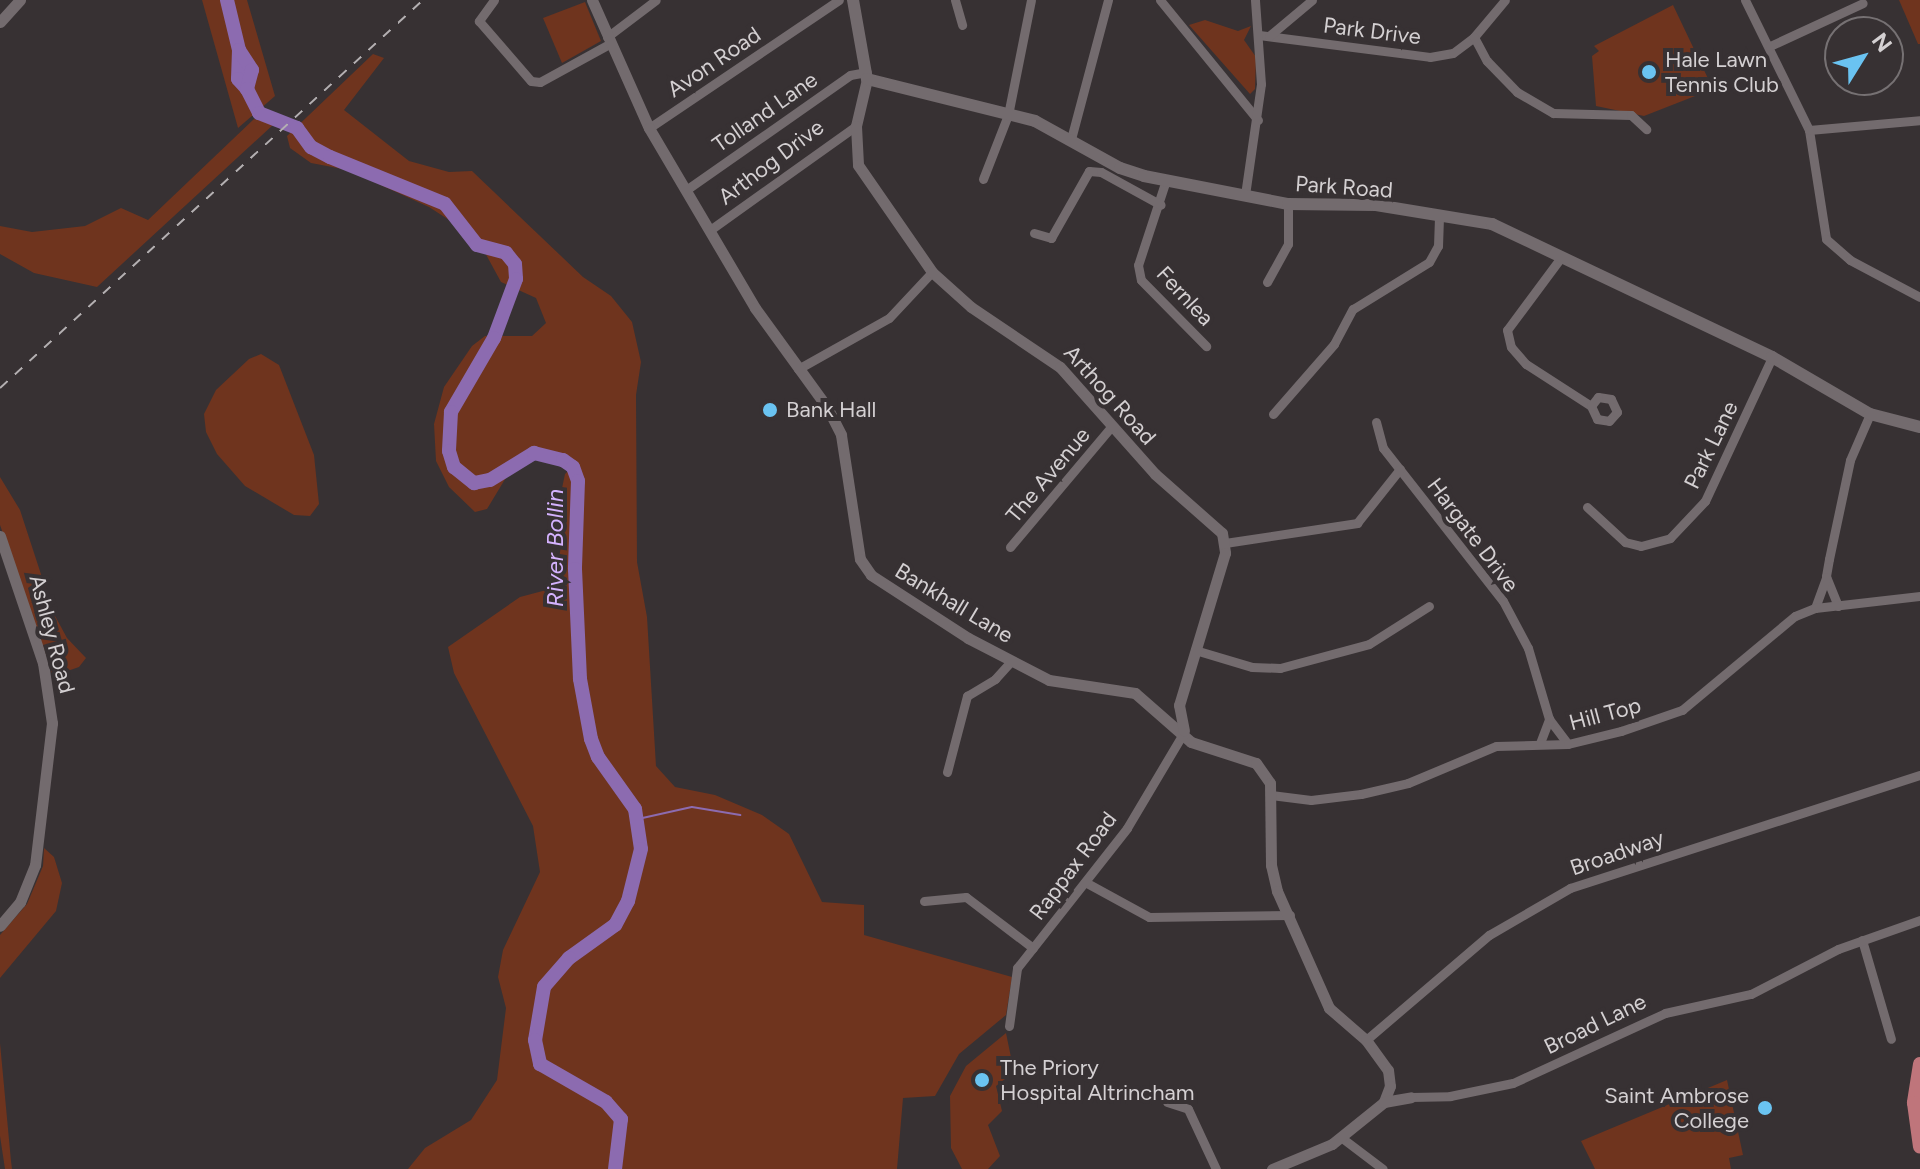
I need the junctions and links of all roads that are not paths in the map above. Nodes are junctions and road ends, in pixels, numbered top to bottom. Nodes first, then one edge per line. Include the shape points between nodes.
1 (20, 0) edge
2 (494, 0) edge
3 (592, 0) edge
4 (656, 0) edge
5 (839, 0) edge
6 (853, 0) edge
7 (955, 0) edge
8 (1031, 0) edge
9 (1108, 0) edge
10 (1160, 0) edge
11 (1255, 0) edge
12 (1312, 0) edge
13 (1505, 0) edge
14 (1745, 0) edge
15 (1863, 3) dead end
16 (0, 22) edge
17 (962, 25) dead end
18 (1264, 35) junction
19 (1474, 37) junction
20 (608, 40) junction
21 (1770, 46) junction
22 (867, 76) junction
23 (1008, 115) junction
24 (1258, 120) junction
25 (1920, 120) edge
26 (856, 126) junction
27 (649, 128) junction
28 (1646, 129) dead end
29 (1809, 130) junction
30 (1071, 139) junction
31 (983, 179) dead end
32 (1166, 180) junction
33 (686, 190) junction
34 (1245, 195) junction
35 (1288, 204) junction
36 (1161, 205) junction
37 (1439, 217) junction
38 (710, 230) junction
39 (1034, 233) dead end
40 (1562, 256) junction
41 (932, 272) junction
42 (1267, 282) dead end
43 (1920, 297) edge
44 (1206, 346) dead end
45 (1772, 357) junction
46 (798, 369) junction
47 (1591, 406) dead end
48 (1273, 414) dead end
49 (1870, 414) junction
50 (1376, 422) dead end
51 (1112, 426) junction
52 (1920, 427) edge
53 (1400, 469) junction
54 (1587, 507) dead end
55 (0, 536) edge
56 (1225, 543) junction
57 (1010, 547) dead end
58 (1826, 576) junction
59 (1920, 596) edge
60 (1429, 606) dead end
61 (1838, 606) junction
62 (1815, 608) junction
63 (1195, 650) junction
64 (1011, 661) junction
65 (1549, 719) junction
66 (1184, 732) junction
67 (1540, 743) junction
68 (1568, 744) junction
69 (947, 772) dead end
70 (1920, 775) edge
71 (1271, 795) junction
72 (1085, 882) junction
73 (924, 901) dead end
74 (1290, 915) junction
75 (1920, 920) edge
76 (0, 926) edge
77 (1862, 940) junction
78 (1033, 948) junction
79 (1009, 1026) dead end
80 (1891, 1039) dead end
81 (1366, 1040) junction
82 (1920, 1064) edge
83 (1388, 1070) junction
84 (1411, 1097) junction
85 (1167, 1102) dead end
86 (1384, 1102) junction
87 (1342, 1138) junction
88 (1920, 1147) edge
89 (1216, 1169) edge
90 (1272, 1169) edge
91 (1383, 1169) edge

1 - 16 street
2 - 20 street via 479,21 531,81 540,82
3 - 20 street, Bankhall Lane
4 - 20 street
5 - 27 street, Avon Road
6 - 22 main road
7 - 17 street
8 - 23 street
9 - 30 street
10 - 24 street
11 - 18 street
12 - 18 street
13 - 19 street, Park Drive
14 - 21 street
15 - 21 street
18 - 19 street, Park Drive via 1430,57 1453,53
18 - 24 street
19 - 28 street via 1487,61 1517,92 1553,113 1631,115
20 - 27 street, Bankhall Lane
21 - 29 street
22 - 23 main road, Park Road
22 - 26 street, Arthog Road
22 - 33 street, Tolland Lane via 850,75
23 - 30 main road, Park Road
23 - 31 street
24 - 34 street
25 - 29 street
26 - 38 street, Arthog Drive
26 - 41 street, Arthog Road via 862,173
27 - 33 street, Bankhall Lane
29 - 43 street via 1826,239 1850,260
30 - 32 main road, Park Road via 1120,168
32 - 34 main road, Park Road
32 - 36 street, Fernlea
33 - 38 street, Bankhall Lane
34 - 35 main road, Park Road
35 - 37 main road, Park Road via 1376,205
35 - 42 street via 1288,244
36 - 39 street via 1101,172 1089,171 1051,238
36 - 44 street, Fernlea via 1138,265 1141,280
37 - 40 main road, Park Road via 1492,224
37 - 48 street via 1438,246 1429,262 1353,309 1334,344
38 - 46 street, Bankhall Lane
40 - 45 main road, Park Road
40 - 47 street via 1507,330 1511,347 1526,364
41 - 46 street via 889,318
41 - 51 street, Arthog Road via 971,307 1049,357
45 - 49 main road, Park Road
45 - 54 street, Park Lane via 1705,501 1670,538 1641,546 1625,542
46 - 64 street, Bankhall Lane via 841,435 860,559 871,575
49 - 52 main road, Park Road
49 - 58 street via 1850,460
50 - 53 street, Hargate Drive via 1383,448
51 - 56 street, Arthog Road via 1155,474 1222,533
51 - 57 street, The Avenue
53 - 56 street via 1357,523
53 - 65 street, Hargate Drive via 1503,601 1528,648
55 - 76 street, Ashley Road via 43,663 52,723 35,865 20,902
56 - 63 street
58 - 61 street
58 - 62 street
59 - 61 street, Hill Top
60 - 63 street via 1369,644 1280,668 1252,667
61 - 62 street, Hill Top
62 - 68 street, Hill Top via 1778,626 1682,710
63 - 66 street via 1179,705
64 - 66 street, Bankhall Lane via 1049,680 1135,693
64 - 69 street via 967,696
65 - 67 street
65 - 68 street, Hargate Drive
66 - 71 street, Bankhall Lane via 1201,747 1256,763 1270,783
66 - 72 street, Rappax Road via 1127,828
67 - 68 street, Hill Top
67 - 71 street, Hill Top via 1496,746 1408,783 1361,794 1311,800
70 - 81 street, Broadway via 1570,888 1489,935
71 - 74 street, Bankhall Lane via 1271,865
72 - 74 street via 1149,917
72 - 78 street, Rappax Road
73 - 78 street via 966,897
74 - 81 street, Bankhall Lane via 1329,1008
75 - 77 street, Broad Lane
77 - 80 street
77 - 84 street, Broad Lane via 1777,984 1665,1013 1513,1083 1450,1096
78 - 79 street, Rappax Road via 1017,968
81 - 83 street, Bankhall Lane
82 - 88 main road via 1914,1103
83 - 84 street, Bankhall Lane
83 - 86 street
84 - 86 street, Broad Lane
85 - 89 street via 1182,1104 1192,1116
86 - 87 street
87 - 90 street
87 - 91 street

